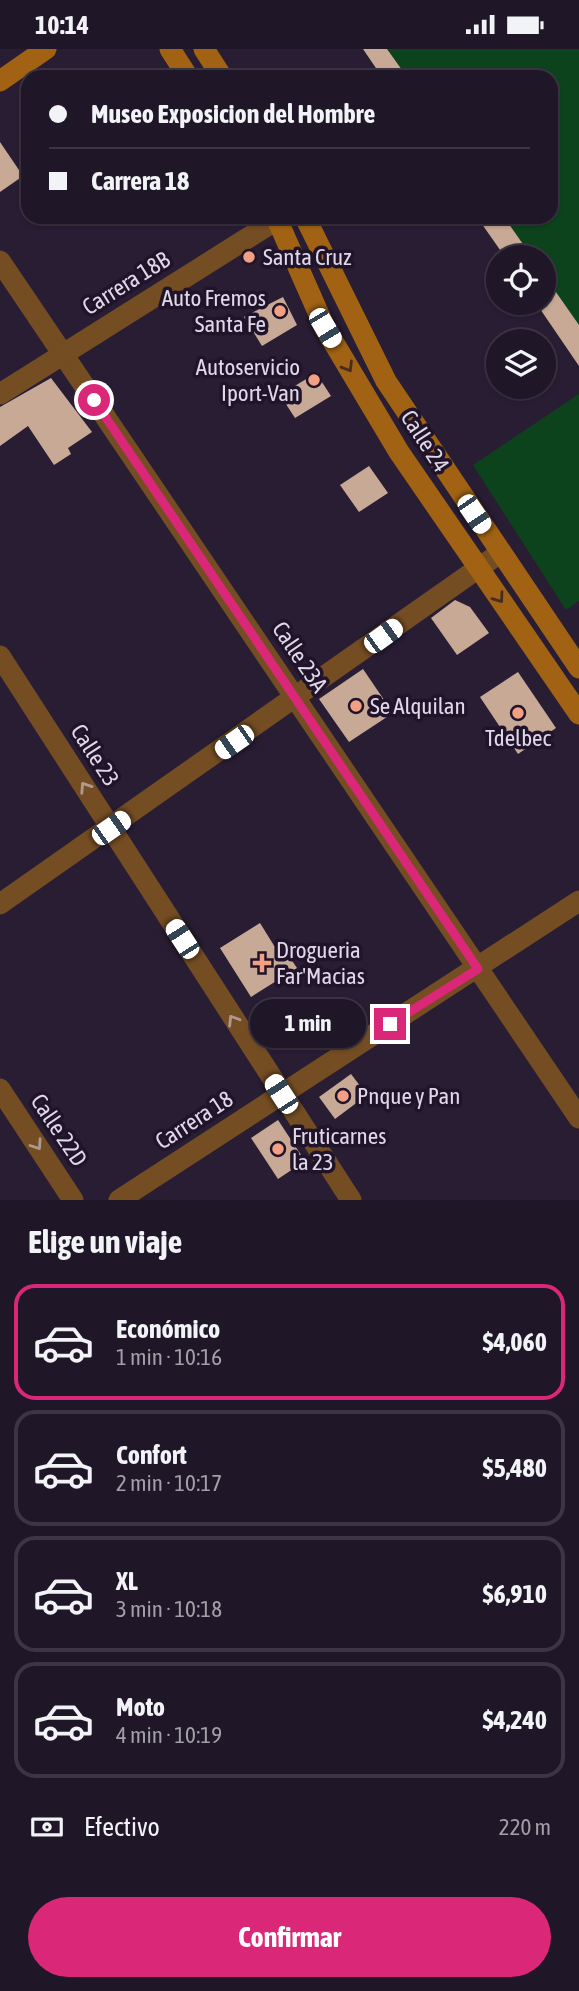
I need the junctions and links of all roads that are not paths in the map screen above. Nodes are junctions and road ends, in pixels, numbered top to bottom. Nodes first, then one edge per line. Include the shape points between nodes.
1 (46, 49) edge
2 (170, 49) edge
3 (204, 49) edge
4 (184, 70) edge
5 (218, 70) edge
6 (0, 81) edge
7 (269, 224) edge
8 (281, 224) edge
9 (308, 224) edge
10 (0, 261) edge
11 (63, 354) junction
12 (0, 394) edge
13 (500, 553) junction
14 (478, 568) junction
15 (0, 656) edge
16 (579, 668) edge
17 (296, 699) junction
18 (579, 713) edge
19 (111, 828) junction
20 (579, 901) edge
21 (0, 904) edge
22 (478, 969) junction
23 (0, 1089) edge
24 (281, 1094) junction
25 (579, 1118) edge
26 (74, 1200) edge
27 (119, 1200) edge
28 (351, 1200) edge

1 - 6 street
2 - 4 street
3 - 5 street
7 - 11 street, Carrera 18B
8 -> 14 street, Calle 24 via 325,328 399,453
9 - 13 street, Calle 24 via 386,381
10 - 11 street, Calle 23A
11 - 12 street, Carrera 18B
11 - 17 street, Calle 23A
13 - 14 street
13 - 16 street, Calle 24
14 - 17 street
14 -> 18 street, Calle 24
19 -> 15 street, Calle 23
17 - 19 street
17 - 22 street, Calle 23A
19 - 21 street
24 -> 19 street, Calle 23
20 - 22 street, Carrera 18
22 - 24 street, Carrera 18
22 - 25 street, Calle 23A
23 -> 26 street, Calle 22D
24 - 27 street, Carrera 18
24 - 28 street, Calle 23

